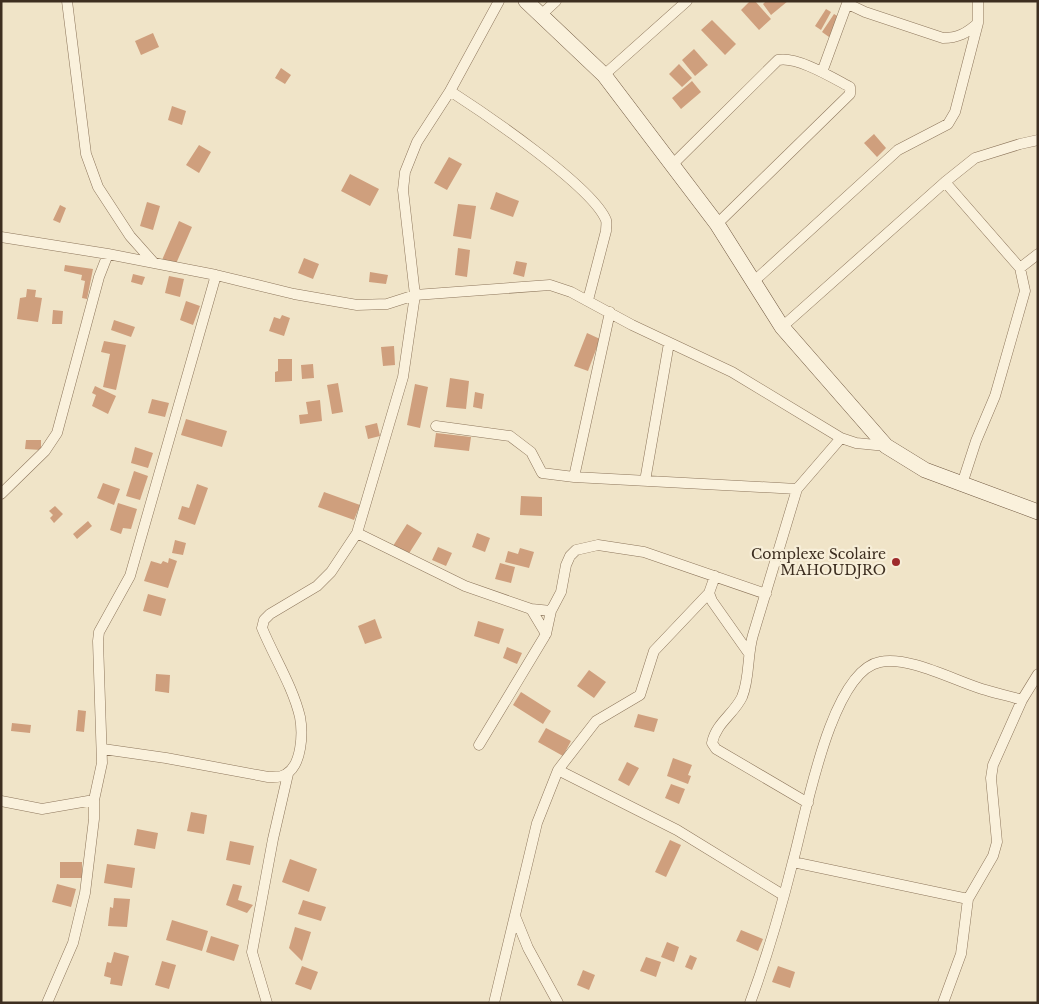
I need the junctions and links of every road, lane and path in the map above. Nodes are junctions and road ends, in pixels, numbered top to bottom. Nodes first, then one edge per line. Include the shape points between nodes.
1 (67, 1) edge
2 (500, 1) edge
3 (526, 1) edge
4 (556, 1) edge
5 (687, 1) edge
6 (978, 1) edge
7 (848, 2) edge
8 (541, 15) junction
9 (978, 23) junction
10 (822, 72) junction
11 (604, 75) junction
12 (450, 91) junction
13 (1038, 140) edge
14 (671, 166) junction
15 (946, 182) junction
16 (717, 224) junction
17 (1, 237) edge
18 (108, 254) junction
19 (1038, 254) edge
20 (154, 263) junction
21 (1020, 268) junction
22 (216, 276) junction
23 (752, 283) junction
24 (415, 296) junction
25 (588, 300) junction
26 (610, 312) junction
27 (782, 327) junction
28 (669, 343) junction
29 (436, 426) dead end
30 (841, 438) junction
31 (886, 446) junction
32 (574, 477) junction
33 (646, 481) junction
34 (962, 484) junction
35 (797, 488) junction
36 (1, 494) edge
37 (1038, 512) edge
38 (357, 533) junction
39 (715, 576) junction
40 (709, 593) junction
41 (766, 594) junction
42 (530, 609) junction
43 (551, 611) junction
44 (546, 634) junction
45 (748, 652) junction
46 (1038, 674) edge
47 (1022, 700) junction
48 (479, 745) dead end
49 (103, 749) junction
50 (558, 770) junction
51 (288, 774) junction
52 (94, 800) junction
53 (1, 802) edge
54 (808, 802) junction
55 (793, 862) junction
56 (783, 895) junction
57 (968, 899) junction
58 (515, 916) junction
59 (47, 1003) edge
60 (267, 1003) edge
61 (494, 1003) edge
62 (558, 1003) edge
63 (750, 1003) edge
64 (943, 1003) edge

1 - 20 street via 86,154 98,187 130,236
2 - 12 street
3 - 8 street
4 - 8 street
5 - 11 street
6 - 9 street
7 - 9 street via 865,12 943,38 966,33
7 - 10 street
8 - 11 street
9 - 23 street via 955,112 948,124 898,150
10 - 14 street via 788,60 778,60
10 - 16 street via 850,87 850,94
11 - 14 street
12 - 24 street via 417,142 405,172 403,190
12 - 25 street via 568,178 600,209 606,221 606,231
13 - 15 street via 976,158
14 - 16 street
15 - 21 street
15 - 27 street
16 - 23 street
17 - 18 street
18 - 20 street
18 - 36 street via 57,433 45,450
19 - 21 street
20 - 22 street
21 - 34 street via 1025,291 996,396
22 - 24 street via 357,305 387,304
22 - 49 street via 130,576 100,632
23 - 27 street
24 - 25 street via 550,285
24 - 38 street via 403,377
25 - 26 street
26 - 28 street
26 - 32 street
27 - 31 street
28 - 30 street via 732,372
28 - 33 street
29 - 32 street via 510,436 531,452 542,473
30 - 31 street
30 - 35 street
31 - 34 street via 925,470
32 - 33 street
33 - 35 street
34 - 37 street
35 - 41 street
38 - 42 street via 465,586
38 - 51 street via 331,572 317,586 264,620 262,628 300,719 298,756
39 - 40 street
39 - 41 street
39 - 43 street via 644,552 615,546 586,547 570,556 562,592
40 - 45 street
40 - 50 street via 654,651 640,695 596,721
41 - 45 street
42 - 43 street
42 - 44 street
43 - 44 street
44 - 48 street
45 - 54 street via 741,699 718,725 712,743 733,760
46 - 47 street
47 - 54 street via 908,664 877,662 849,687 819,755
47 - 57 street via 992,765 997,842 993,856
49 - 51 street via 268,777
49 - 52 street
50 - 56 street via 677,830
50 - 58 street via 537,823
51 - 60 street via 252,952
52 - 53 street via 42,809
52 - 59 street via 89,869 80,922
54 - 55 street
55 - 56 street
55 - 57 street
56 - 63 street
57 - 64 street via 961,954
58 - 61 street
58 - 62 street via 528,948

